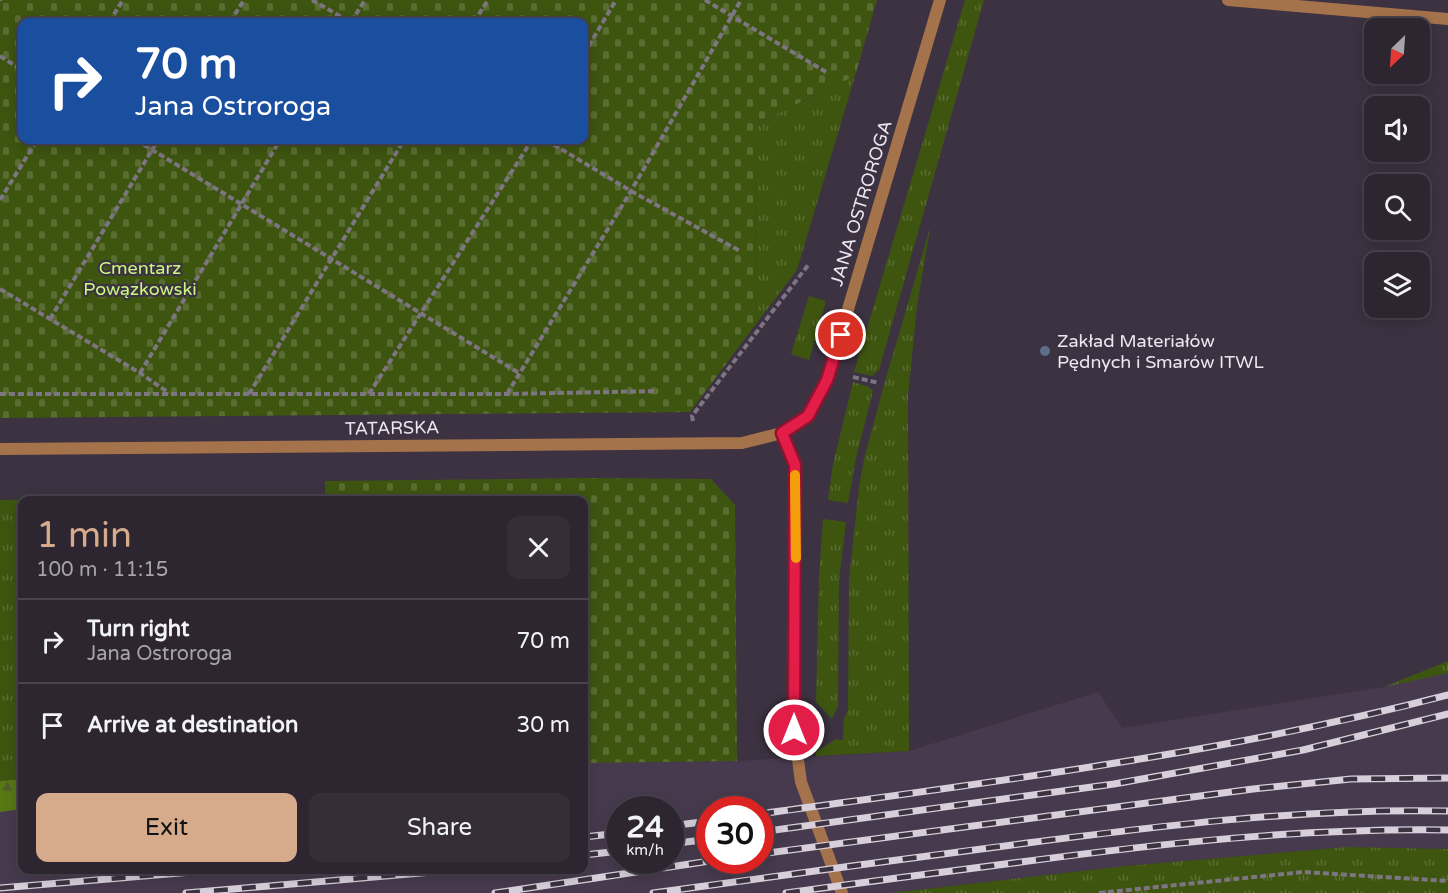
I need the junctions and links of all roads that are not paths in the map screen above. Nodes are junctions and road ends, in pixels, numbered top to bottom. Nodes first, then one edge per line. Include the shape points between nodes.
1 (940, 0) edge
2 (1228, 0) edge
3 (1448, 19) edge
4 (782, 433) junction
5 (0, 449) edge
6 (843, 893) edge

1 - 4 street, JANA OSTROROGA via 827,380 808,416
2 - 3 street
4 - 5 street, TATARSKA via 742,443
4 - 6 street via 795,465 794,730 801,782

